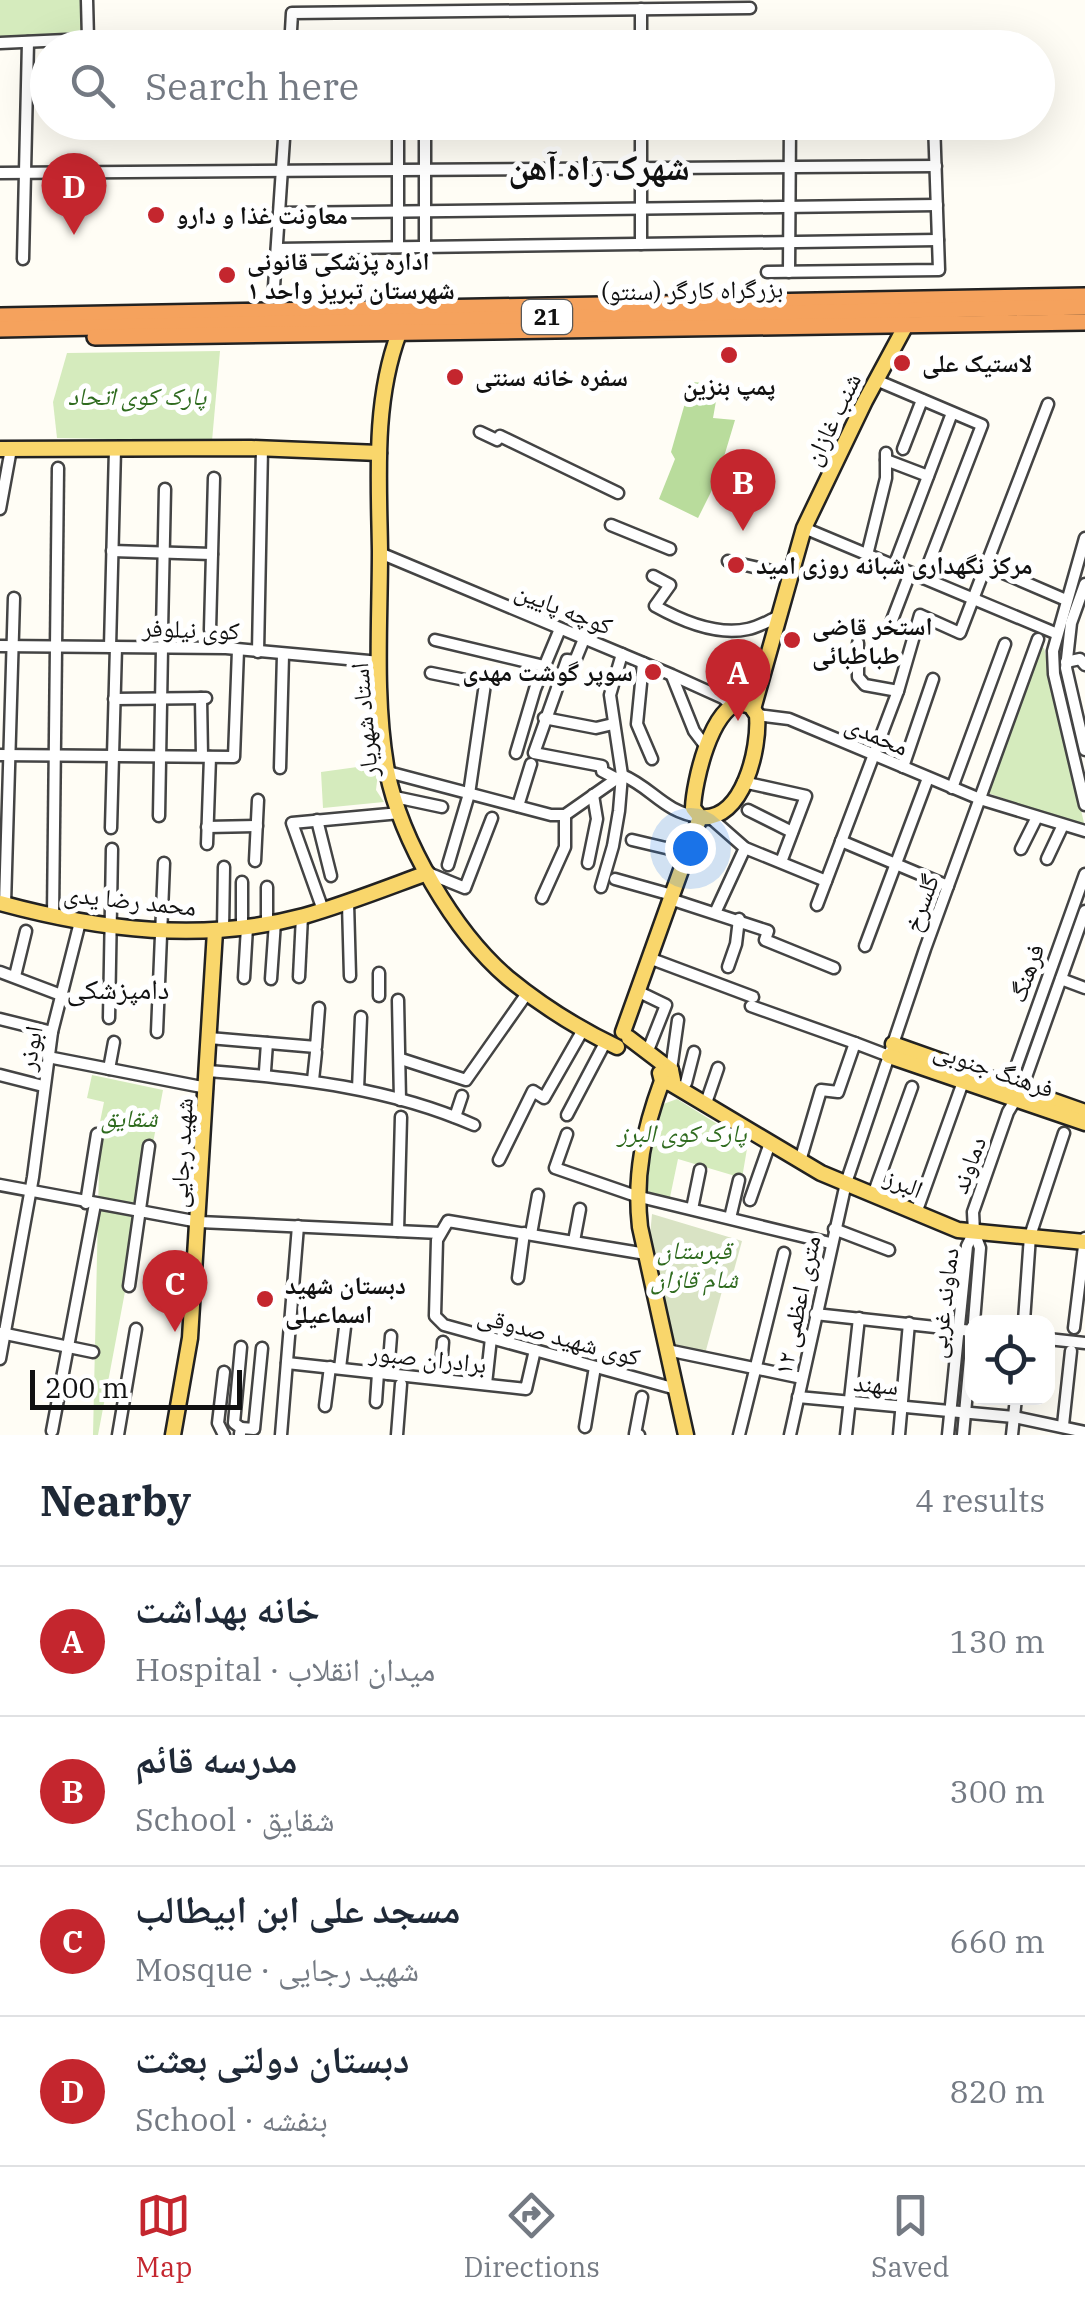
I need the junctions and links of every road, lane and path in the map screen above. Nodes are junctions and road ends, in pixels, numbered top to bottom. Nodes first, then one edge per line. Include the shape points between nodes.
1 (87, 0) edge
2 (294, 0) edge
3 (750, 8) dead end
4 (641, 10) junction
5 (292, 13) junction
6 (88, 30) edge
7 (291, 30) edge
8 (641, 30) edge
9 (28, 42) joint
10 (0, 43) edge
11 (284, 140) edge
12 (398, 140) edge
13 (425, 140) edge
14 (641, 140) edge
15 (790, 140) edge
16 (935, 140) edge
17 (790, 166) junction
18 (936, 166) junction
19 (641, 167) junction
20 (425, 170) junction
21 (398, 171) junction
22 (282, 172) junction
23 (0, 173) edge
24 (25, 173) junction
25 (937, 205) junction
26 (790, 207) junction
27 (641, 208) junction
28 (397, 211) junction
29 (426, 211) junction
30 (279, 213) junction
31 (938, 240) junction
32 (789, 242) junction
33 (641, 244) junction
34 (398, 247) junction
35 (426, 247) junction
36 (277, 249) junction
37 (22, 259) dead end
38 (767, 272) dead end
39 (789, 272) junction
40 (274, 288) dead end
41 (1085, 296) edge
42 (0, 306) edge
43 (1085, 307) edge
44 (0, 316) edge
45 (728, 321) junction
46 (20, 322) junction
47 (1085, 322) edge
48 (906, 325) junction
49 (68, 328) junction
50 (0, 330) edge
51 (399, 333) junction
52 (876, 380) junction
53 (922, 400) junction
54 (1048, 404) dead end
55 (952, 414) junction
56 (480, 432) dead end
57 (115, 448) junction
58 (262, 448) junction
59 (6, 449) edge
60 (903, 449) dead end
61 (380, 454) junction
62 (58, 468) dead end
63 (928, 476) junction
64 (214, 478) dead end
65 (165, 489) dead end
66 (618, 493) dead end
67 (0, 509) edge
68 (611, 525) dead end
69 (804, 528) junction
70 (1085, 538) edge
71 (670, 549) dead end
72 (112, 551) junction
73 (163, 553) junction
74 (380, 553) junction
75 (212, 554) junction
76 (868, 555) junction
77 (728, 561) dead end
78 (894, 566) junction
79 (988, 566) junction
80 (910, 573) junction
81 (789, 574) junction
82 (653, 576) dead end
83 (924, 578) junction
84 (1084, 590) edge
85 (14, 598) dead end
86 (975, 600) junction
87 (1066, 600) junction
88 (778, 617) junction
89 (560, 628) junction
90 (889, 628) dead end
91 (210, 630) dead end
92 (162, 631) dead end
93 (1056, 634) junction
94 (584, 639) junction
95 (1038, 639) dead end
96 (435, 640) dead end
97 (858, 643) dead end
98 (1005, 644) dead end
99 (6, 646) edge
100 (56, 646) junction
101 (113, 647) junction
102 (162, 648) junction
103 (238, 650) junction
104 (258, 652) junction
105 (622, 654) junction
106 (283, 655) junction
107 (380, 662) junction
108 (1066, 662) junction
109 (643, 663) junction
110 (1085, 665) edge
111 (544, 666) junction
112 (431, 673) dead end
113 (672, 675) junction
114 (933, 679) dead end
115 (898, 691) junction
116 (161, 698) junction
117 (114, 699) junction
118 (731, 705) junction
119 (755, 712) junction
120 (544, 718) junction
121 (613, 724) junction
122 (707, 748) junction
123 (1085, 750) edge
124 (516, 753) dead end
125 (4, 755) edge
126 (873, 755) junction
127 (55, 756) junction
128 (112, 756) junction
129 (160, 756) junction
130 (206, 756) junction
131 (532, 759) junction
132 (652, 759) dead end
133 (280, 768) dead end
134 (903, 768) junction
135 (388, 772) junction
136 (619, 777) junction
137 (928, 778) junction
138 (743, 782) junction
139 (952, 788) junction
140 (469, 794) junction
141 (593, 795) junction
142 (395, 798) junction
143 (980, 799) junction
144 (258, 800) dead end
145 (1085, 805) edge
146 (518, 806) junction
147 (442, 808) dead end
148 (748, 810) dead end
149 (400, 813) junction
150 (566, 815) junction
151 (159, 816) dead end
152 (1037, 817) junction
153 (492, 818) dead end
154 (706, 818) junction
155 (317, 820) junction
156 (257, 826) junction
157 (1063, 826) junction
158 (207, 827) junction
159 (111, 828) dead end
160 (1085, 831) edge
161 (792, 832) junction
162 (632, 840) dead end
163 (841, 841) junction
164 (207, 844) dead end
165 (745, 848) junction
166 (112, 849) dead end
167 (1021, 849) dead end
168 (687, 853) junction
169 (1047, 858) dead end
170 (255, 861) dead end
171 (781, 862) junction
172 (164, 863) dead end
173 (588, 863) dead end
174 (896, 864) junction
175 (448, 865) dead end
176 (224, 867) dead end
177 (427, 873) junction
178 (1085, 874) edge
179 (331, 876) dead end
180 (616, 879) dead end
181 (826, 881) junction
182 (242, 882) dead end
183 (948, 886) junction
184 (268, 887) dead end
185 (601, 887) dead end
186 (671, 896) junction
187 (542, 898) dead end
188 (2, 903) edge
189 (348, 903) junction
190 (817, 906) dead end
191 (323, 910) junction
192 (1085, 910) edge
193 (715, 913) junction
194 (53, 916) junction
195 (302, 916) junction
196 (739, 920) junction
197 (80, 922) junction
198 (271, 923) junction
199 (109, 925) junction
200 (245, 927) junction
201 (219, 930) junction
202 (26, 931) dead end
203 (162, 931) junction
204 (1062, 938) junction
205 (1074, 942) junction
206 (866, 946) dead end
207 (649, 958) junction
208 (728, 967) dead end
209 (834, 968) dead end
210 (0, 972) edge
211 (379, 973) dead end
212 (15, 976) junction
213 (350, 976) dead end
214 (299, 977) dead end
215 (244, 978) dead end
216 (271, 979) dead end
217 (1061, 979) junction
218 (1085, 988) edge
219 (528, 992) junction
220 (637, 992) junction
221 (60, 995) junction
222 (379, 996) dead end
223 (398, 1000) dead end
224 (319, 1008) dead end
225 (362, 1017) dead end
226 (109, 1018) dead end
227 (0, 1019) edge
228 (678, 1020) dead end
229 (584, 1028) junction
230 (52, 1032) junction
231 (157, 1032) dead end
232 (209, 1038) junction
233 (619, 1040) junction
234 (114, 1042) dead end
235 (268, 1043) junction
236 (855, 1044) junction
237 (891, 1050) junction
238 (316, 1052) dead end
239 (694, 1052) dead end
240 (647, 1053) junction
241 (48, 1057) junction
242 (401, 1059) junction
243 (718, 1068) dead end
244 (109, 1069) junction
245 (208, 1071) junction
246 (265, 1071) dead end
247 (0, 1076) edge
248 (667, 1077) junction
249 (313, 1080) junction
250 (962, 1082) junction
251 (686, 1083) junction
252 (44, 1086) junction
253 (912, 1087) dead end
254 (206, 1088) junction
255 (358, 1089) junction
256 (462, 1096) dead end
257 (1012, 1098) junction
258 (400, 1100) junction
259 (707, 1100) junction
260 (1085, 1112) edge
261 (724, 1113) junction
262 (456, 1116) junction
263 (567, 1116) dead end
264 (401, 1117) dead end
265 (1085, 1124) edge
266 (474, 1125) dead end
267 (1064, 1133) dead end
268 (97, 1134) dead end
269 (566, 1134) dead end
270 (770, 1143) junction
271 (149, 1146) dead end
272 (499, 1160) dead end
273 (800, 1161) junction
274 (700, 1170) dead end
275 (738, 1180) dead end
276 (846, 1183) junction
277 (0, 1185) edge
278 (31, 1193) junction
279 (873, 1194) junction
280 (538, 1195) dead end
281 (636, 1196) junction
282 (750, 1200) dead end
283 (90, 1203) junction
284 (580, 1209) dead end
285 (692, 1209) junction
286 (140, 1212) junction
287 (916, 1213) junction
288 (730, 1218) junction
289 (199, 1222) junction
290 (298, 1226) junction
291 (834, 1229) junction
292 (398, 1231) junction
293 (440, 1232) junction
294 (974, 1232) junction
295 (528, 1233) junction
296 (1030, 1236) junction
297 (1084, 1240) edge
298 (574, 1241) junction
299 (830, 1243) junction
300 (890, 1250) dead end
301 (784, 1253) dead end
302 (646, 1254) junction
303 (518, 1278) dead end
304 (129, 1286) dead end
305 (815, 1314) junction
306 (975, 1315) edge
307 (1024, 1315) edge
308 (859, 1318) junction
309 (908, 1322) junction
310 (346, 1327) dead end
311 (959, 1328) junction
312 (1074, 1328) dead end
313 (136, 1330) dead end
314 (965, 1331) edge
315 (3, 1334) edge
316 (391, 1336) dead end
317 (491, 1338) junction
318 (1055, 1340) edge
319 (444, 1342) dead end
320 (1085, 1343) edge
321 (68, 1347) junction
322 (241, 1347) dead end
323 (262, 1348) dead end
324 (535, 1350) junction
325 (667, 1350) junction
326 (1071, 1351) dead end
327 (93, 1352) dead end
328 (0, 1359) edge
329 (287, 1363) junction
330 (595, 1367) junction
331 (336, 1368) junction
332 (756, 1369) junction
333 (224, 1372) dead end
334 (383, 1373) junction
335 (802, 1378) junction
336 (440, 1379) junction
337 (401, 1384) dead end
338 (486, 1384) junction
339 (676, 1389) junction
340 (642, 1397) dead end
341 (798, 1398) junction
342 (376, 1402) dead end
343 (849, 1402) junction
344 (966, 1405) edge
345 (1015, 1405) edge
346 (325, 1406) dead end
347 (902, 1406) junction
348 (950, 1410) junction
349 (965, 1412) junction
350 (1014, 1417) junction
351 (1063, 1425) junction
352 (584, 1427) dead end
353 (52, 1431) dead end
354 (241, 1432) edge
355 (1085, 1432) edge
356 (118, 1435) edge
357 (173, 1435) edge
358 (224, 1435) edge
359 (281, 1435) edge
360 (397, 1435) edge
361 (640, 1435) edge
362 (686, 1435) edge
363 (739, 1435) edge
364 (790, 1435) edge
365 (846, 1435) edge
366 (899, 1435) edge
367 (948, 1435) edge
368 (963, 1435) edge
369 (1012, 1435) edge

1 - 6 street
2 - 5 street
3 - 4 street
4 - 5 street
4 - 8 street
5 - 7 street
9 - 10 street
9 - 24 street
11 - 22 street
12 - 21 street
13 - 20 street
14 - 19 street
15 - 17 street
16 - 18 street
17 - 18 street
17 - 19 street
17 - 26 street
18 - 25 street
19 - 20 street
19 - 27 street
20 - 21 street
20 - 29 street
21 - 22 street
21 - 28 street
22 - 24 street
22 - 30 street
23 - 24 street
24 - 37 street
25 - 26 street
25 - 31 street
26 - 27 street
26 - 32 street
27 - 29 street
27 - 33 street
28 - 29 street
28 - 30 street
28 - 34 street
29 - 35 street
30 - 36 street
31 - 32 street
31 - 39 street via 939,270
32 - 33 street
32 - 39 street
33 - 35 street
34 - 35 street
34 - 36 street
36 - 40 street
38 - 39 street
41 - 46 highway, بزرگراه کارگر (سنتو) / 21
42 - 46 highway
43 - 45 highway, بزرگراه کارگر (سنتو) / 21
44 - 46 highway, بزرگراه کارگر (سنتو) / 21
45 - 48 highway
45 - 49 highway, بزرگراه کارگر (سنتو) / 21
45 - 51 highway
46 - 49 highway, بزرگراه کارگر (سنتو) / 21
46 - 50 highway, 21
47 - 48 highway
48 - 52 main road, شنب غازان
49 - 51 highway via 88,337
51 - 61 main road, استاد شهریار via 384,374
52 - 53 street
52 - 69 main road, شنب غازان
53 - 55 street
53 - 60 street
54 - 79 street
55 - 63 street
55 - 83 street via 982,425
56 - 66 street
57 - 58 main road
57 - 59 main road
57 - 72 street
58 - 61 main road
58 - 104 street
59 - 67 street
61 - 74 main road, استاد شهریار
62 - 100 street
63 - 76 street via 886,457
63 - 78 street
64 - 75 street
65 - 73 street
68 - 71 street
69 - 76 street
69 - 81 main road, شنب غازان
70 - 87 street
72 - 73 street
72 - 101 street
73 - 75 street
73 - 92 street
74 - 89 street, کوچه پایین
74 - 107 main road, استاد شهریار
75 - 91 street
76 - 78 street
77 - 81 street
78 - 80 street
79 - 86 street
79 - 87 street
80 - 83 street
80 - 90 street
81 - 88 main road, شنب غازان
82 - 88 street via 670,585 655,606 680,620 747,630
83 - 86 street
84 - 108 street
85 - 99 street
86 - 93 street
86 - 115 street via 960,633 920,614
87 - 93 street
88 - 119 main road, شنب غازان
89 - 94 street, کوچه پایین
89 - 111 street
93 - 145 street via 1054,674
94 - 105 street, کوچه پایین
94 - 120 street via 575,661 567,660
95 - 143 street, گلسرخ
96 - 111 street
97 - 115 street via 858,677 865,685
98 - 139 street
99 - 100 street, کوی نیلوفر
99 - 125 street
100 - 101 street, کوی نیلوفر
100 - 127 street
101 - 102 street, کوی نیلوفر
101 - 117 street
102 - 103 street, کوی نیلوفر
102 - 116 street
103 - 104 street, کوی نیلوفر
103 - 130 street via 234,757
104 - 106 street, کوی نیلوفر
105 - 109 street, کوچه پایین
105 - 121 street via 610,694
106 - 107 street, کوی نیلوفر
106 - 133 street
107 - 135 main road, استاد شهریار
108 - 110 street via 1080,659
108 - 123 street
109 - 113 street, کوچه پایین
109 - 132 street via 637,724
111 - 124 street
112 - 140 street via 485,684
113 - 118 street, کوچه پایین
113 - 122 street
114 - 134 street
115 - 126 street
116 - 117 street
116 - 129 street
116 - 130 street via 204,698
117 - 128 street
118 - 119 main road
118 - 122 main road
119 - 126 street, محمدی via 789,718
119 - 138 main road, شنب غازان via 756,748
120 - 121 street via 596,728
120 - 131 street
121 - 136 street
122 - 154 main road via 693,808
125 - 127 street
125 - 188 street
126 - 134 street, محمدی
126 - 163 street
127 - 128 street
127 - 194 street
128 - 129 street
128 - 159 street
129 - 130 street
129 - 151 street
130 - 158 street
131 - 136 street via 602,766
131 - 146 street
134 - 137 street, محمدی
135 - 140 street
135 - 142 main road, استاد شهریار
136 - 141 street
136 - 154 street via 642,785 681,815
136 - 185 street via 613,846
137 - 139 street, محمدی
137 - 174 street
138 - 154 main road via 725,810
138 - 161 street via 806,796
139 - 143 street, محمدی
140 - 146 street
140 - 175 street
141 - 150 street
141 - 173 street via 598,819
142 - 147 street
142 - 149 main road, استاد شهریار
143 - 152 street, محمدی
143 - 183 street, گلسرخ
144 - 156 street
146 - 150 street
148 - 161 street
149 - 155 street
149 - 177 main road, استاد شهریار
150 - 187 street via 566,847
152 - 157 street, محمدی
152 - 167 street
153 - 177 street via 465,888
154 - 165 street
154 - 168 main road
155 - 179 street
155 - 191 street via 292,822
156 - 158 street
156 - 170 street
157 - 160 street, محمدی
157 - 169 street
158 - 164 street
161 - 171 street
162 - 168 street
163 - 174 street
163 - 181 street
165 - 171 street
165 - 193 street
166 - 199 street
168 - 186 main road
171 - 181 street
172 - 203 street
174 - 183 street
174 - 206 street
176 - 201 street
177 - 189 main road, محمد رضا یدی
177 - 219 main road, استاد شهریار via 474,944
178 - 204 street, فرهنگ
180 - 186 street
181 - 190 street
182 - 200 street
183 - 237 street, گلسرخ
184 - 198 street
186 - 193 street
186 - 207 main road
188 - 194 main road, محمد رضا یدی
189 - 191 main road, محمد رضا یدی
189 - 213 street
191 - 195 main road, محمد رضا یدی
192 - 205 street, فرهنگ
193 - 196 street
194 - 197 main road, محمد رضا یدی
195 - 198 main road, محمد رضا یدی
195 - 214 street
196 - 208 street
196 - 209 street via 768,930 765,940
197 - 199 main road, محمد رضا یدی
197 - 221 street, ابوذر
198 - 200 main road, محمد رضا یدی
198 - 216 street
199 - 203 main road, محمد رضا یدی
199 - 226 street
200 - 201 main road, محمد رضا یدی
200 - 215 street
201 - 203 main road, محمد رضا یدی
201 - 232 main road, شهید رجایی
202 - 212 street
203 - 231 street
204 - 205 street
204 - 257 street, فرهنگ
205 - 217 street, فرهنگ
207 - 220 main road
207 - 236 street
210 - 212 street
211 - 222 street
212 - 221 street
217 - 218 street
217 - 257 street, فرهنگ
219 - 229 main road, استاد شهریار
219 - 242 street via 466,1080
220 - 233 main road
220 - 240 street via 666,1005
221 - 230 street, ابوذر
223 - 242 street
224 - 235 street via 316,1046
225 - 255 street
227 - 230 street
228 - 248 street
229 - 233 main road, استاد شهریار
229 - 272 street via 544,1098 533,1091
230 - 241 street, ابوذر
232 - 235 street
232 - 245 main road, شهید رجایی
233 - 240 main road, البرز
233 - 248 main road, البرز
233 - 263 street
234 - 244 street
235 - 246 street
236 - 237 street
236 - 273 street via 838,1092 821,1090
237 - 250 main road, فرهنگ جنوبی
237 - 257 main road
237 - 276 street, گلسرخ
238 - 249 street
239 - 251 street
240 - 248 main road, البرز
241 - 244 street
241 - 252 street, ابوذر
242 - 258 street
243 - 259 street
244 - 254 street
245 - 249 street
245 - 254 main road, شهید رجایی
247 - 252 street
248 - 251 main road, البرز
248 - 261 main road, البرز
248 - 281 main road via 642,1143
249 - 255 street
250 - 257 main road, فرهنگ جنوبی
250 - 287 street
251 - 259 main road, البرز
252 - 278 street, ابوذر
253 - 279 street
254 - 289 main road, شهید رجایی
255 - 258 street
256 - 262 street
257 - 260 main road
257 - 265 main road, فرهنگ جنوبی
257 - 294 street, دماوند via 972,1212
258 - 262 street
259 - 261 main road, البرز
261 - 270 main road, البرز
262 - 266 street
264 - 292 street
267 - 296 street
268 - 283 street
269 - 281 street via 555,1168
270 - 273 main road, البرز
270 - 282 street
271 - 286 street
273 - 276 main road, البرز
274 - 285 street
275 - 288 street
276 - 279 main road, البرز
276 - 291 street, ۱۲ متری اعظمی
277 - 278 street
278 - 283 street
278 - 315 street, ابوذر
279 - 287 main road, البرز
280 - 295 street
281 - 285 street
281 - 302 main road
283 - 286 street
283 - 321 street
284 - 298 street
285 - 288 street
286 - 289 street
286 - 304 street
287 - 294 main road, البرز
288 - 299 street
289 - 290 street
289 - 357 main road, شهید رجایی via 190,1338
290 - 292 street
290 - 329 street
291 - 299 street, ۱۲ متری اعظمی
291 - 300 street
292 - 293 street
293 - 295 street via 448,1221
293 - 317 street, کوی شهید صدوقی via 435,1316 444,1325
294 - 296 main road, البرز
294 - 306 street, دماوند غربی via 980,1248
294 - 311 street, دماوند غربی
295 - 298 street
295 - 303 street
296 - 297 main road, البرز
296 - 307 street
297 - 312 street
298 - 302 street
299 - 305 street, ۱۲ متری اعظمی
301 - 332 street
302 - 325 main road
305 - 308 street
305 - 335 street, ۱۲ متری اعظمی
308 - 309 street
308 - 343 street
309 - 311 street
309 - 347 street
310 - 331 street
311 - 314 street
311 - 348 street, دماوند غربی
313 - 356 street
315 - 321 street
315 - 328 street, ابوذر
316 - 334 street
317 - 324 street, کوی شهید صدوقی
317 - 338 street
318 - 320 street
319 - 336 street
321 - 327 street
321 - 353 street
322 - 354 street via 234,1423
323 - 354 street via 254,1428
324 - 330 street, کوی شهید صدوقی
324 - 338 street, برادران صبور via 526,1389
325 - 332 street
325 - 339 main road
326 - 351 street
329 - 331 street, برادران صبور
329 - 359 street
330 - 339 street, کوی شهید صدوقی
330 - 352 street
331 - 334 street, برادران صبور
331 - 346 street
332 - 335 street
332 - 363 street
333 - 358 street via 218,1423
334 - 336 street, برادران صبور
334 - 342 street
335 - 341 street, ۱۲ متری اعظمی
336 - 338 street, برادران صبور
337 - 360 street
339 - 362 main road
340 - 361 street via 635,1434
341 - 343 street, سهند
341 - 364 street, ۱۲ متری اعظمی
343 - 347 street, سهند
343 - 365 street
344 - 349 street, دماوند غربی
345 - 350 street
347 - 348 street, سهند
347 - 366 street
348 - 349 street, سهند
348 - 367 street, دماوند غربی
349 - 350 street
349 - 368 street, دماوند غربی
350 - 351 street
350 - 369 street
351 - 355 street

